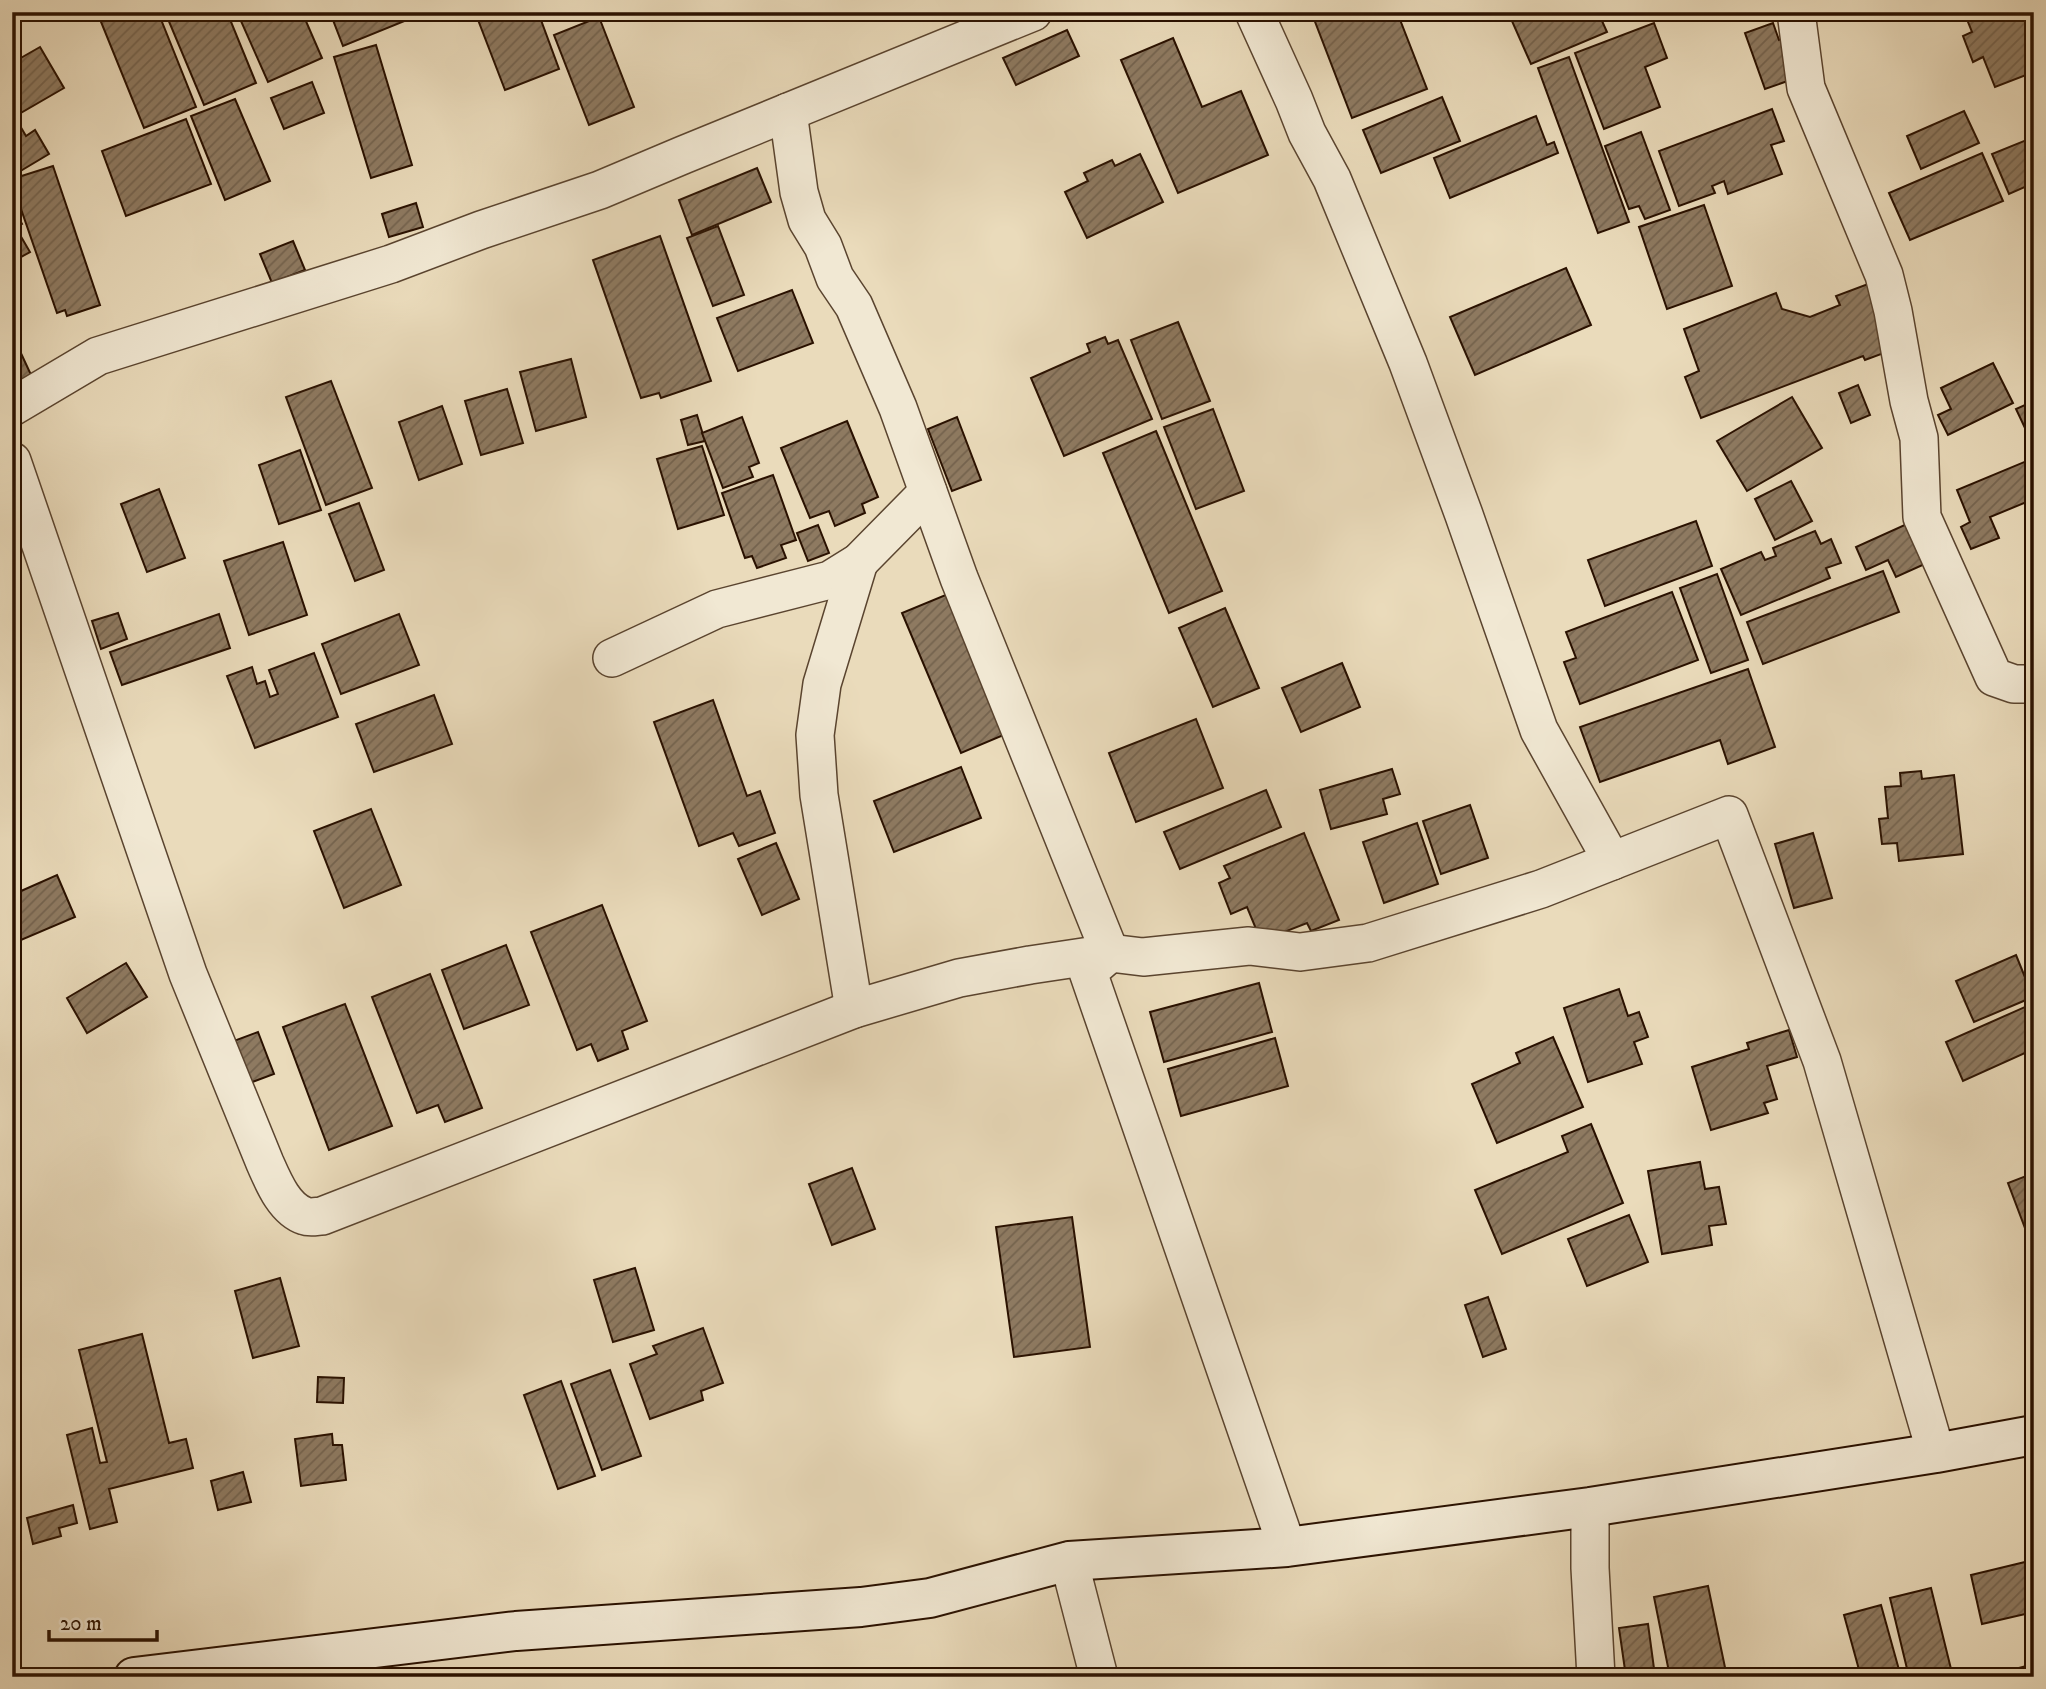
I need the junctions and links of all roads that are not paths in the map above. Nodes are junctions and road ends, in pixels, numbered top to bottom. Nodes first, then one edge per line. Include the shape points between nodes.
1 (1033, 12) edge
2 (1254, 12) edge
3 (1796, 12) edge
4 (788, 112) junction
5 (12, 407) edge
6 (12, 461) edge
7 (928, 492) junction
8 (859, 562) junction
9 (612, 658) dead end
10 (2034, 684) edge
11 (1612, 861) junction
12 (1110, 953) junction
13 (854, 1009) junction
14 (2034, 1435) edge
15 (1936, 1453) junction
16 (1590, 1507) junction
17 (1287, 1547) junction
18 (1069, 1561) junction
19 (135, 1677) edge
20 (1099, 1677) edge
21 (1596, 1677) edge

1 - 4 street
2 - 11 street via 1332,179 1408,363 1539,730
3 - 10 street via 1806,88 1884,275 1893,311 1919,438 1922,517 1994,677
4 - 5 street via 600,190 391,264 98,356
4 - 7 street via 807,220 854,306
6 - 13 street via 188,974 279,1193 306,1217 322,1216
7 - 8 street
7 - 12 street
8 - 9 street via 830,580 717,609
8 - 13 street via 822,684 815,735 819,795
11 - 12 street via 1541,889 1368,943 1300,952 1250,946 1143,957
11 - 15 street via 1729,815 1822,1061
12 - 13 street via 959,978
12 - 17 street via 1088,972
14 - 15 main road
15 - 16 main road
16 - 17 main road
16 - 21 street
17 - 18 main road
18 - 19 main road via 930,1598 861,1607 516,1631
18 - 20 street

